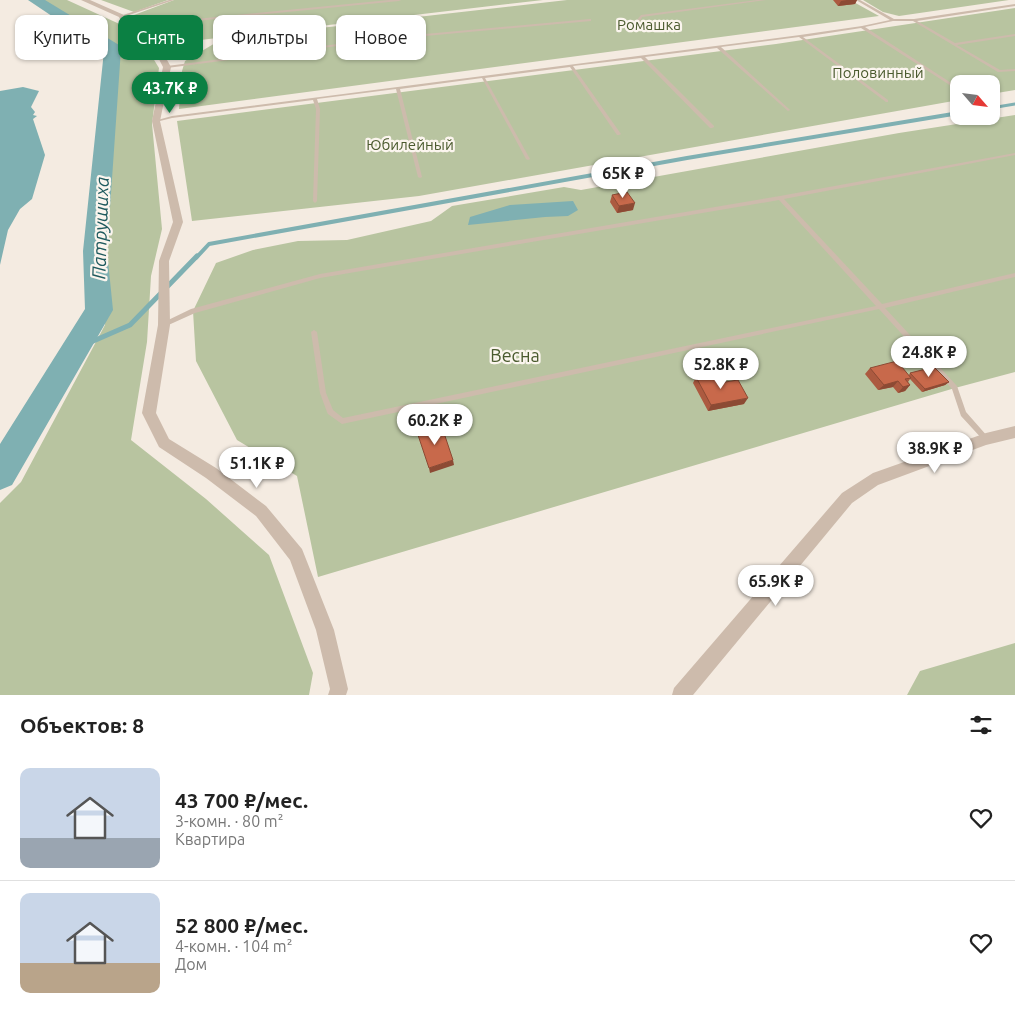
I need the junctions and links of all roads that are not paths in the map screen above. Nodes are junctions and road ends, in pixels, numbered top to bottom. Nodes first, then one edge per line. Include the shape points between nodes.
1 (84, 0) edge
2 (172, 0) edge
3 (399, 0) edge
4 (764, 0) edge
5 (858, 0) edge
6 (1015, 5) edge
7 (120, 15) edge
8 (125, 15) edge
9 (203, 19) edge
10 (590, 20) dead end
11 (639, 20) dead end
12 (893, 20) junction
13 (914, 20) junction
14 (862, 27) junction
15 (1015, 35) edge
16 (800, 36) junction
17 (954, 44) junction
18 (718, 47) junction
19 (642, 56) junction
20 (163, 60) edge
21 (571, 66) junction
22 (167, 67) junction
23 (1015, 70) edge
24 (483, 77) junction
25 (950, 84) edge
26 (398, 89) junction
27 (315, 98) junction
28 (886, 100) dead end
29 (788, 110) dead end
30 (156, 121) junction
31 (712, 127) dead end
32 (619, 134) dead end
33 (1015, 154) edge
34 (528, 159) dead end
35 (420, 177) dead end
36 (780, 198) junction
37 (315, 201) dead end
38 (1015, 275) edge
39 (880, 307) junction
40 (164, 325) junction
41 (314, 332) dead end
42 (1015, 432) edge
43 (986, 439) junction
44 (337, 695) edge
45 (681, 695) edge

1 - 7 street
2 - 8 lane
3 - 9 lane
4 - 11 lane via 641,16
5 - 12 lane
6 - 13 lane
10 - 22 lane via 392,38
12 - 13 lane
12 - 14 lane
13 - 17 lane
14 - 16 lane
14 - 25 lane
15 - 17 lane
16 - 18 lane
16 - 28 lane
17 - 23 lane via 998,71
18 - 19 lane
18 - 29 lane
19 - 21 lane
19 - 31 lane
20 - 22 street
21 - 24 lane
21 - 32 lane
22 - 30 street
24 - 26 lane
24 - 34 lane
26 - 27 lane
26 - 35 lane
27 - 30 lane
27 - 37 lane via 318,109
30 - 40 street via 178,222 164,261
33 - 36 lane
36 - 39 lane
36 - 40 lane via 320,276 193,311
38 - 39 lane
39 - 41 lane via 342,421 330,412 323,393
39 - 43 lane via 955,388 963,414
40 - 44 street via 149,413 164,443 261,511 296,555 325,630 339,689
42 - 43 street
43 - 45 street via 872,480 846,498

